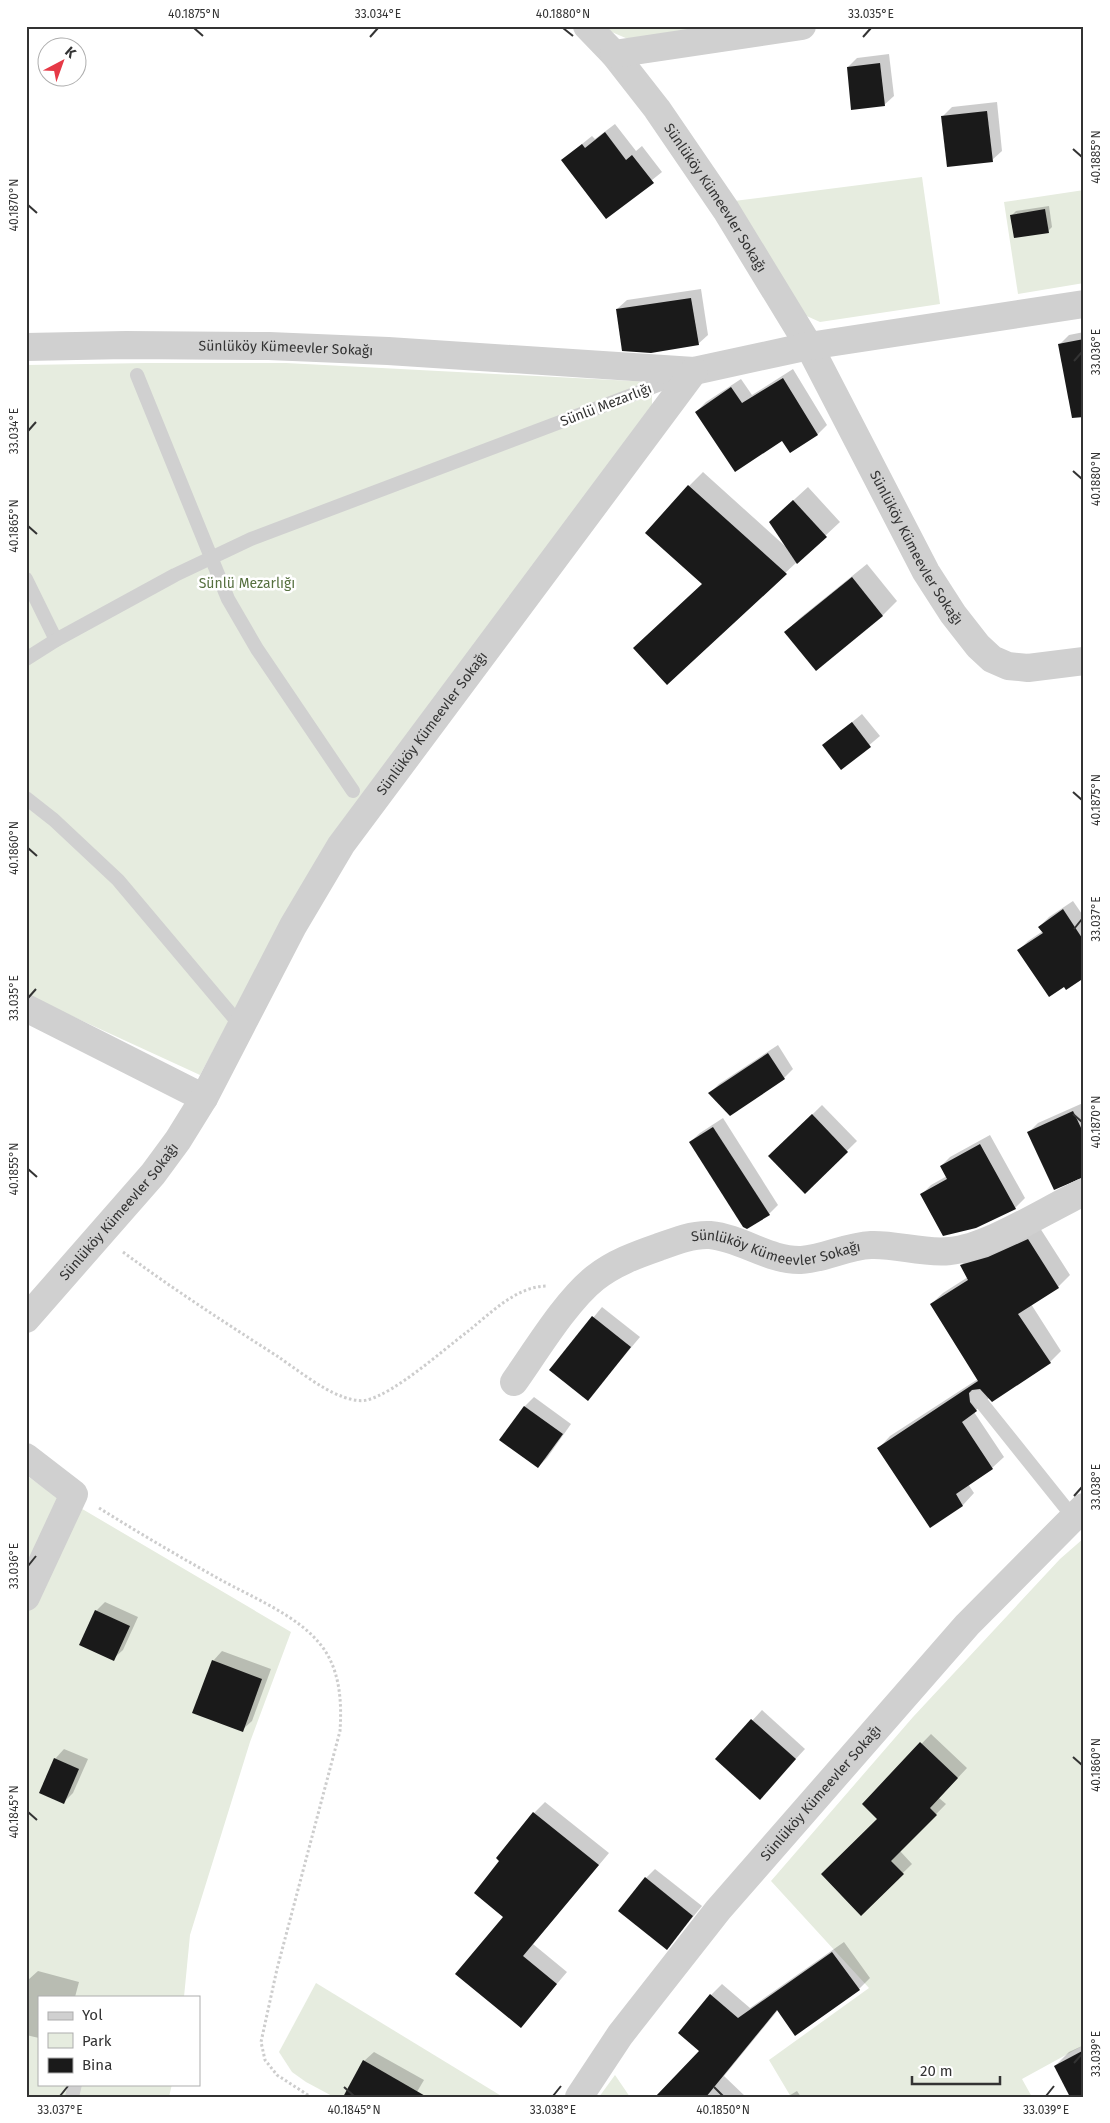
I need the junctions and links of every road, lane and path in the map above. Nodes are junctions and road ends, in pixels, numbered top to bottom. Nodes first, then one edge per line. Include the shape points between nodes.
1 (587, 26) edge
2 (802, 26) edge
3 (614, 54) junction
4 (1084, 304) edge
5 (809, 346) junction
6 (26, 347) edge
7 (694, 371) junction
8 (137, 375) dead end
9 (210, 558) junction
10 (26, 579) edge
11 (56, 640) junction
12 (26, 659) edge
13 (1084, 660) edge
14 (353, 791) dead end
15 (26, 798) edge
16 (26, 1008) edge
17 (241, 1026) junction
18 (204, 1098) junction
19 (1084, 1192) edge
20 (101, 1236) junction
21 (579, 1293) junction
22 (26, 1319) edge
23 (514, 1382) dead end
24 (977, 1397) dead end
25 (26, 1457) edge
26 (74, 1494) junction
27 (1078, 1512) edge
28 (26, 1597) edge
29 (311, 2097) edge
30 (579, 2097) edge

1 - 3 street, Sünlüköy Kümeevler Sokağı
2 - 3 street
3 - 5 street, Sünlüköy Kümeevler Sokağı via 691,157
4 - 5 street, Sünlüköy Kümeevler Sokağı
5 - 7 street, Sünlüköy Kümeevler Sokağı
5 - 13 street, Sünlüköy Kümeevler Sokağı via 926,572 978,646 1008,666 1028,668
6 - 7 street, Sünlüköy Kümeevler Sokağı via 269,346
7 - 9 lane, Sünlü Mezarlığı via 309,516
7 - 17 street, Sünlüköy Kümeevler Sokağı via 341,845 293,926
8 - 9 lane
9 - 11 lane, Sünlü Mezarlığı
9 - 14 lane via 241,623
10 - 11 lane
11 - 12 lane, Sünlü Mezarlığı
15 - 17 lane via 118,880
16 - 18 street
17 - 18 street, Sünlüköy Kümeevler Sokağı
18 - 20 street, Sünlüköy Kümeevler Sokağı via 154,1174
19 - 21 street, Sünlüköy Kümeevler Sokağı via 989,1239 950,1251 871,1245 802,1260 783,1259 736,1240 709,1235 684,1238 624,1260 595,1278
20 - 21 path via 185,1297 339,1396 353,1400 365,1400 380,1394 523,1291 534,1286 549,1286
20 - 22 street, Sünlüköy Kümeevler Sokağı
21 - 23 street, Sünlüköy Kümeevler Sokağı
24 - 27 lane
25 - 26 street
26 - 28 street
26 - 29 path via 286,1616 306,1630 331,1660 341,1704 340,1731 261,2042 265,2060 277,2075
27 - 30 street, Sünlüköy Kümeevler Sokağı via 967,1625 718,1910 620,2035

